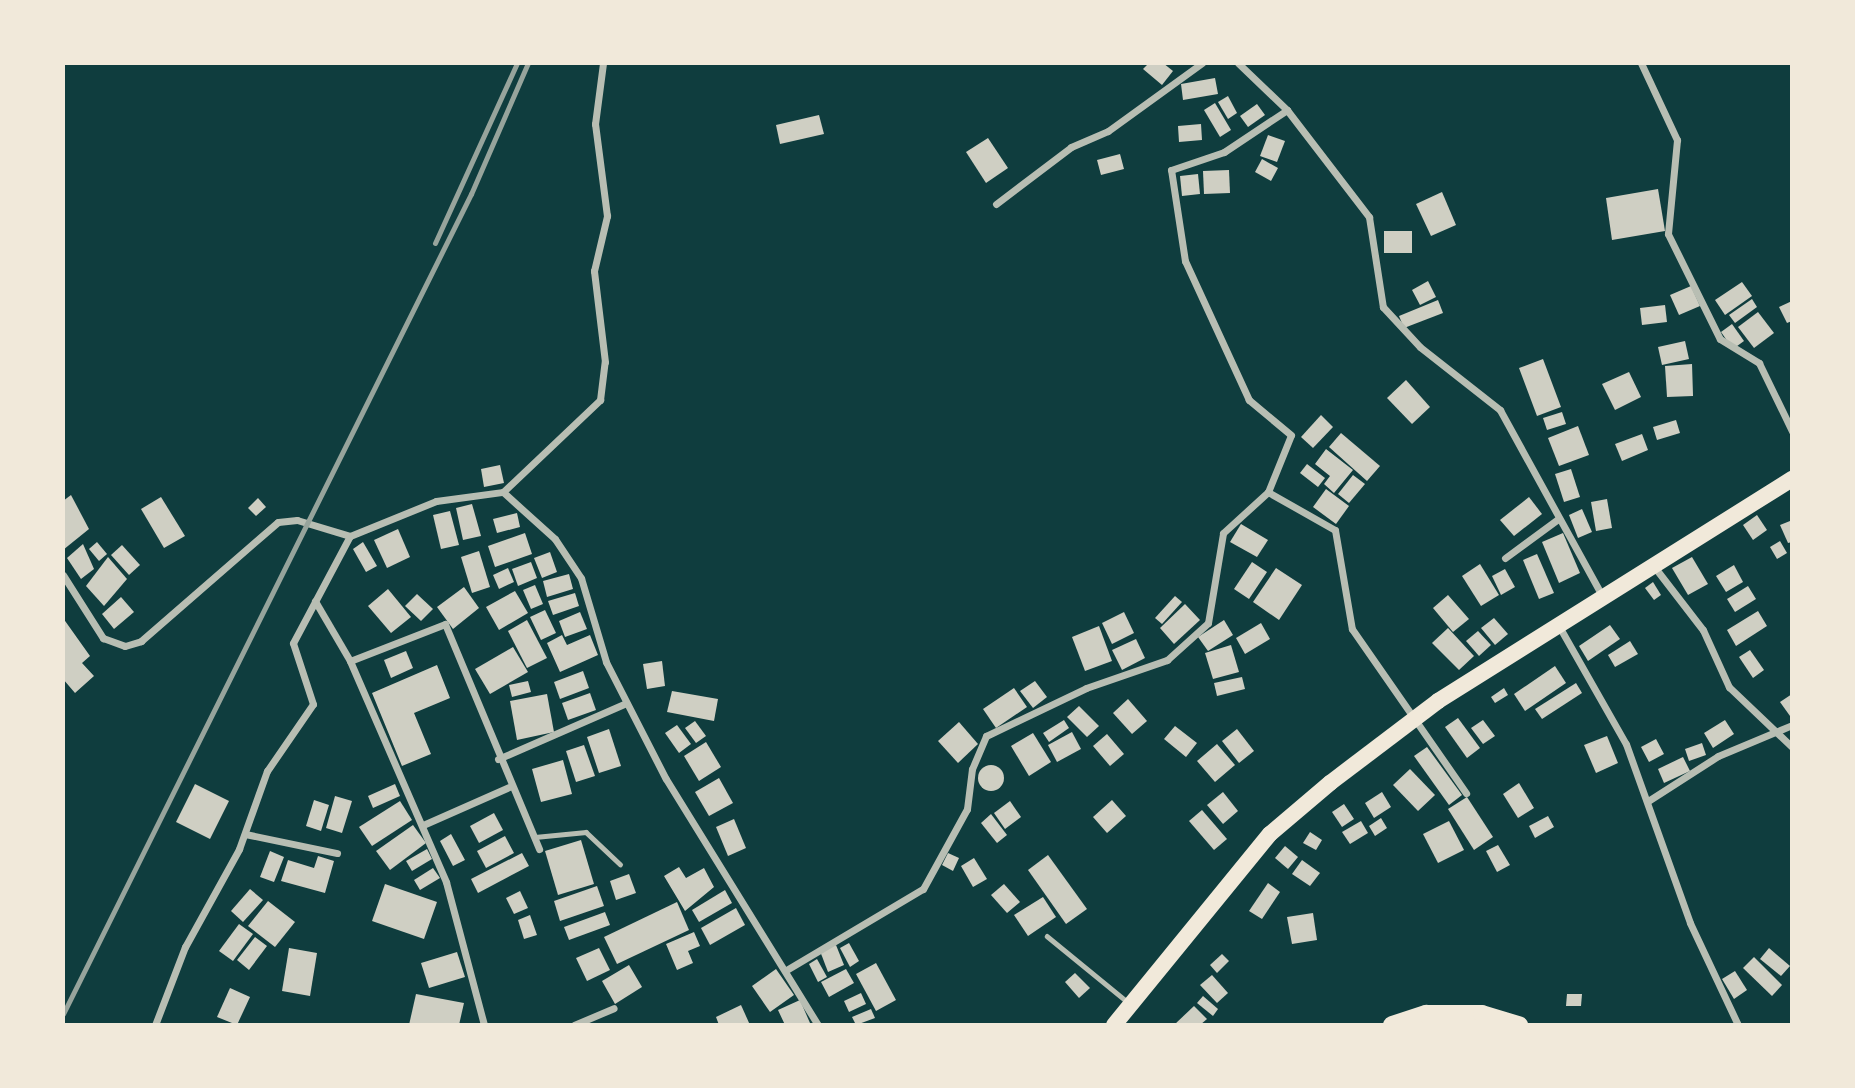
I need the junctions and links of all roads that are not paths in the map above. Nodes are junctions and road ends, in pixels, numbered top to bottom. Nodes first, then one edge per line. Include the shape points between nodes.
1 (603, 63) edge
2 (1202, 63) edge
3 (1238, 63) edge
4 (1641, 63) edge
5 (1287, 110) junction
6 (996, 204) dead end
7 (1792, 431) edge
8 (1792, 479) edge
9 (503, 492) junction
10 (1268, 492) junction
11 (1558, 519) junction
12 (350, 536) junction
13 (1505, 558) dead end
14 (1656, 569) junction
15 (63, 575) edge
16 (1604, 599) junction
17 (315, 601) junction
18 (1560, 628) junction
19 (350, 661) junction
20 (626, 702) junction
21 (1413, 720) junction
22 (1792, 725) edge
23 (1780, 729) junction
24 (1792, 747) edge
25 (498, 759) junction
26 (509, 787) junction
27 (1466, 793) dead end
28 (1648, 801) junction
29 (423, 825) junction
30 (245, 834) junction
31 (535, 836) junction
32 (539, 849) dead end
33 (337, 853) dead end
34 (620, 864) dead end
35 (1047, 936) dead end
36 (788, 969) junction
37 (1129, 1003) junction
38 (614, 1008) dead end
39 (155, 1025) edge
40 (484, 1025) edge
41 (574, 1025) edge
42 (818, 1025) edge
43 (1114, 1025) edge
44 (1392, 1025) edge
45 (1519, 1025) edge
46 (1738, 1025) edge

1 - 9 street via 595,124 607,216 594,271 605,362 600,400
2 - 6 street via 1108,131 1071,147
3 - 5 street
4 - 7 street via 1678,140 1668,234 1720,339 1759,363
5 - 10 street via 1224,152 1171,170 1185,261 1249,400 1291,435
5 - 11 street via 1373,224 1383,307 1420,346 1489,395
8 - 14 main road
9 - 12 street via 436,501
9 - 20 street via 555,539 581,578 606,662
10 - 21 street via 1335,530 1352,629
10 - 36 street via 1223,533 1208,622 1167,660 1086,688 986,736 972,769 967,809 923,889
11 - 13 street
11 - 16 street
12 - 15 street via 297,520 268,526 141,640 125,646 103,638
12 - 17 street
14 - 16 main road
14 - 23 street via 1703,631 1730,687
16 - 18 main road
17 - 19 street
17 - 30 street via 293,643 313,704 267,771
18 - 21 main road
18 - 28 street via 1594,681
19 - 25 street via 440,621
19 - 29 street
20 - 25 street
20 - 36 street via 675,796
21 - 27 street
21 - 37 main road via 1270,834
22 - 23 street
23 - 24 street
23 - 28 street via 1718,755
25 - 26 street
26 - 29 street
26 - 31 street
28 - 46 street via 1689,923
29 - 40 street via 446,882
30 - 33 street
30 - 39 street via 185,947
31 - 32 street
31 - 34 lane via 586,832
35 - 37 lane
36 - 42 street
37 - 43 main road
38 - 41 street
44 - 45 highway via 1426,1014 1482,1014

